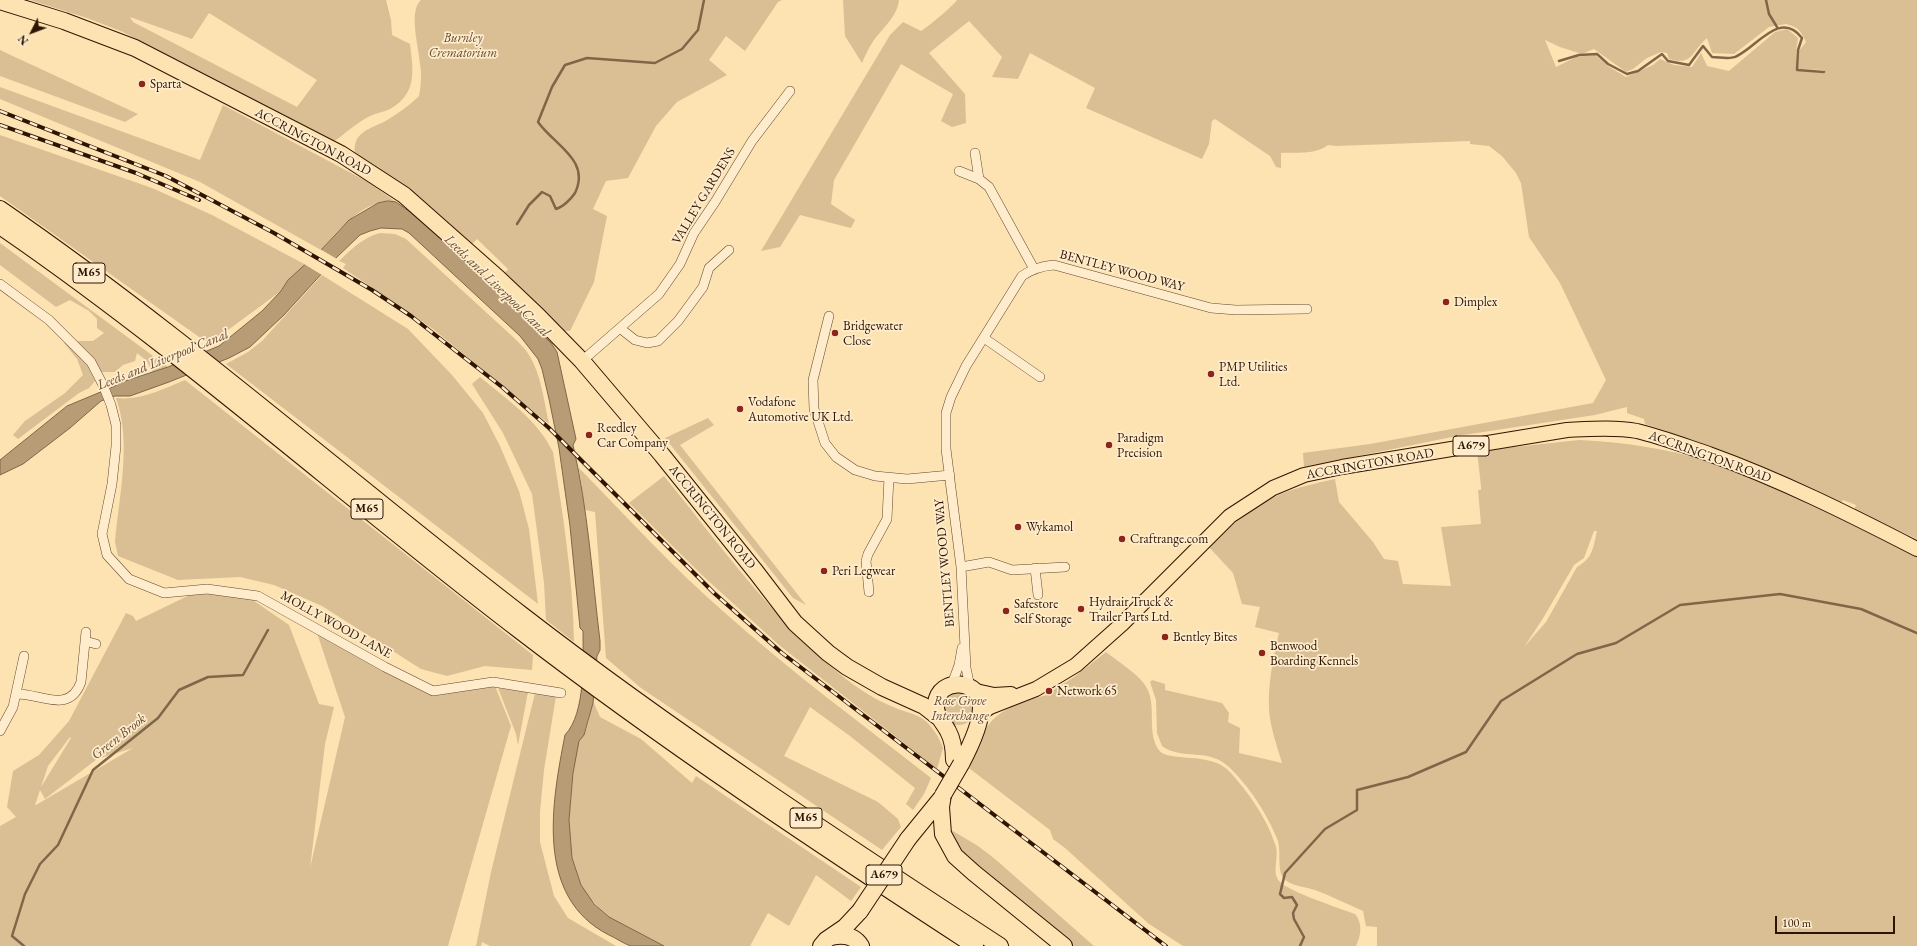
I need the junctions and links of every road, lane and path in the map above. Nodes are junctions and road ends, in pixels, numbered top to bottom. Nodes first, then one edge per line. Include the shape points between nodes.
1 (0, 1) edge
2 (790, 91) dead end
3 (975, 153) dead end
4 (959, 171) dead end
5 (979, 179) junction
6 (0, 209) edge
7 (0, 226) edge
8 (730, 250) dead end
9 (1034, 269) junction
10 (0, 284) edge
11 (1307, 309) dead end
12 (829, 316) dead end
13 (621, 329) junction
14 (984, 338) junction
15 (170, 343) junction
16 (582, 361) junction
17 (1040, 377) dead end
18 (950, 474) junction
19 (889, 477) junction
20 (1917, 549) edge
21 (961, 566) junction
22 (1065, 567) dead end
23 (1035, 568) junction
24 (869, 592) dead end
25 (1038, 595) dead end
26 (86, 632) dead end
27 (964, 633) junction
28 (85, 642) junction
29 (96, 644) dead end
30 (24, 656) dead end
31 (948, 686) junction
32 (887, 689) junction
33 (973, 689) junction
34 (558, 692) dead end
35 (614, 693) junction
36 (16, 694) junction
37 (1019, 694) junction
38 (980, 716) junction
39 (940, 720) junction
40 (0, 731) edge
41 (957, 762) junction
42 (943, 790) junction
43 (860, 911) junction
44 (826, 942) edge
45 (860, 945) edge
46 (975, 946) edge
47 (1000, 946) edge
48 (1064, 946) edge

1 - 16 highway, ACCRINGTON ROAD / A679 via 64,21 135,48 341,154 375,175 404,195 467,249
2 - 13 street, VALLEY GARDENS via 752,141 694,233 680,264 659,294
3 - 5 street
4 - 5 street
5 - 9 street via 989,187
6 - 15 highway, M65
7 - 15 highway, M65 via 95,294
8 - 13 street via 710,268 703,287 678,321 658,340 647,343 635,340
9 - 11 street, BENTLEY WOOD WAY via 1054,265 1211,308
9 - 14 street, BENTLEY WOOD WAY via 1022,276
10 - 34 street, MOLLY WOOD LANE via 49,320 91,362 103,385 116,425 116,446 112,484 102,534 107,555 129,579 164,593 207,589 258,596 385,668 433,690 493,682
12 - 19 street via 814,380 814,409 825,443 836,457 855,470
13 - 16 street, VALLEY GARDENS
14 - 17 street
14 - 18 street, BENTLEY WOOD WAY via 966,366 946,413 945,429
15 - 35 highway, M65 via 523,625
16 - 32 highway, ACCRINGTON ROAD / A679 via 667,461 795,623 846,667
18 - 19 street via 907,479
18 - 21 street, BENTLEY WOOD WAY
19 - 24 street via 887,519 866,561
20 - 37 main road, ACCRINGTON ROAD / A679 via 1840,509 1748,468 1673,442 1635,431 1567,430 1342,467 1304,475 1273,488 1230,516 1090,654 1049,682
21 - 23 street via 989,562 1012,570
21 - 27 street, BENTLEY WOOD WAY
22 - 23 street
23 - 25 street
26 - 28 street
27 - 31 street, BENTLEY WOOD WAY via 959,665
27 - 33 street, BENTLEY WOOD WAY via 966,668
28 - 29 street
28 - 36 street via 81,682 73,695 60,701
30 - 36 street
31 - 32 highway, ACCRINGTON ROAD / A679 via 933,694 920,696
31 - 33 highway, A679 via 965,684
31 - 39 highway, A679 via 939,694 936,702
32 - 39 highway, ACCRINGTON ROAD / A679 via 924,706
33 - 37 main road, ACCRINGTON ROAD / A679 via 994,695
33 - 38 highway, A679 via 982,705
35 - 46 highway, M65 via 731,784
35 - 47 highway, M65
36 - 40 street via 13,707
37 - 38 main road, ACCRINGTON ROAD / A679 via 990,707
38 - 39 highway, A679 via 974,724 963,729 949,728
38 - 41 highway, A679 via 974,735
39 - 41 highway, A679 via 953,745
41 - 42 highway, A679, bridge
42 - 43 highway, A679, bridge
42 - 48 highway via 943,834 955,856
43 - 44 highway, A679 via 845,928
43 - 45 highway, A679 via 857,925
44 - 45 highway, A679 via 846,936

